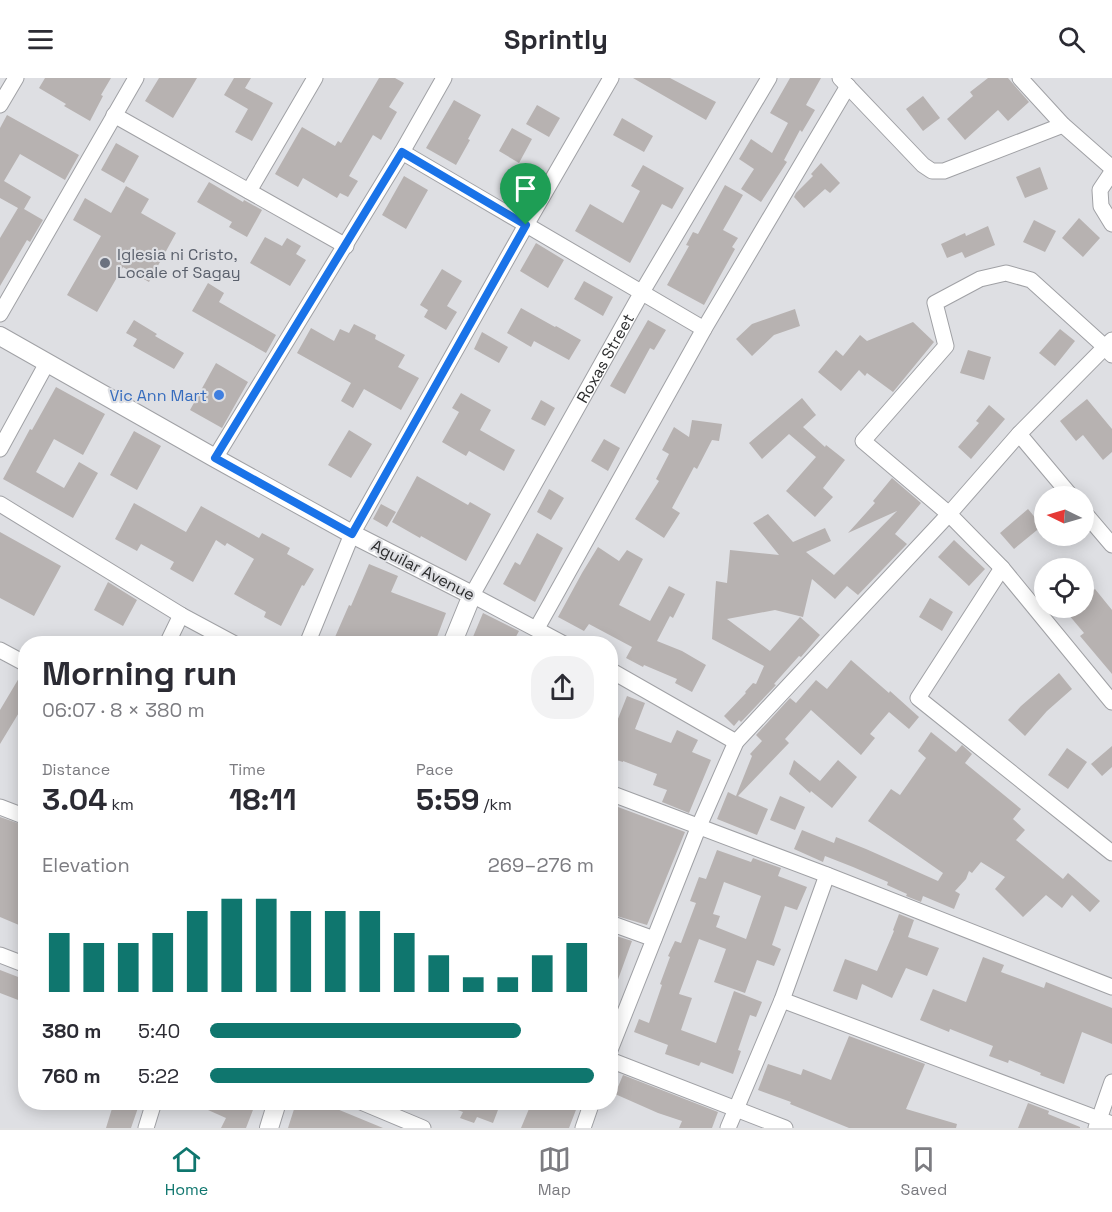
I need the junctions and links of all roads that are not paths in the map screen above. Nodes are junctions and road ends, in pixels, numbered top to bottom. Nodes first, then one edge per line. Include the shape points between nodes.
1 (16, 78) edge
2 (136, 78) edge
3 (315, 78) edge
4 (444, 78) edge
5 (611, 78) edge
6 (769, 78) edge
7 (1020, 78) edge
8 (844, 82) edge
9 (0, 105) edge
10 (114, 115) junction
11 (1063, 125) junction
12 (402, 152) junction
13 (1112, 170) edge
14 (249, 191) junction
15 (1112, 224) edge
16 (526, 225) junction
17 (346, 246) junction
18 (642, 292) junction
19 (0, 314) edge
20 (704, 328) junction
21 (0, 336) edge
22 (1110, 347) edge
23 (47, 363) junction
24 (1019, 434) junction
25 (0, 448) edge
26 (215, 458) junction
27 (1063, 486) edge
28 (0, 504) edge
29 (949, 514) junction
30 (1094, 524) edge
31 (352, 534) junction
32 (1112, 545) edge
33 (1002, 568) junction
34 (471, 595) junction
35 (181, 615) junction
36 (537, 628) junction
37 (171, 636) edge
38 (220, 636) edge
39 (310, 636) edge
40 (455, 636) edge
41 (550, 636) edge
42 (0, 650) edge
43 (18, 660) edge
44 (618, 675) edge
45 (1112, 702) edge
46 (736, 742) junction
47 (618, 796) edge
48 (0, 807) edge
49 (18, 814) edge
50 (699, 826) junction
51 (1112, 853) edge
52 (827, 875) junction
53 (618, 926) edge
54 (654, 939) junction
55 (0, 955) edge
56 (18, 962) edge
57 (1112, 987) edge
58 (782, 1000) junction
59 (618, 1030) edge
60 (618, 1063) edge
61 (1112, 1082) edge
62 (736, 1109) junction
63 (152, 1110) edge
64 (275, 1110) edge
65 (380, 1110) edge
66 (589, 1110) edge
67 (1103, 1124) edge
68 (146, 1128) edge
69 (269, 1128) edge
70 (423, 1128) edge
71 (583, 1128) edge
72 (728, 1128) edge
73 (785, 1128) edge

1 - 9 street
2 - 10 street
3 - 14 street
4 - 12 street
5 - 16 street
6 - 18 street, Roxas Street
7 - 11 street
8 - 11 street via 932,171 944,171
8 - 20 street
10 - 14 street
10 - 19 street
11 - 13 street
12 - 16 street
12 - 17 street
13 - 15 street via 1100,190 1101,206
14 - 17 street
16 - 18 street
16 - 31 street
17 - 26 street
18 - 20 street
18 - 34 street, Roxas Street
20 - 36 street
21 - 23 street, Aguilar Avenue
22 - 24 street
22 - 29 street via 1031,280 1006,273 980,279 935,303 946,346 863,441
23 - 25 street
23 - 26 street, Aguilar Avenue
24 - 27 street
24 - 29 street
26 - 31 street, Aguilar Avenue
28 - 35 street
29 - 33 street
29 - 46 street
30 - 32 street
31 - 34 street, Aguilar Avenue
31 - 39 street
33 - 45 street
33 - 51 street via 918,698
34 - 36 street, Aguilar Avenue
34 - 40 street, Roxas Street
35 - 37 street
35 - 38 street
36 - 41 street, Aguilar Avenue
42 - 43 street
44 - 46 street
46 - 50 street
47 - 50 street
48 - 49 street
50 - 52 street
50 - 54 street
52 - 57 street
52 - 58 street
53 - 54 street
54 - 59 street
55 - 56 street
58 - 62 street
58 - 67 street
60 - 62 street
61 - 67 street
62 - 72 street
62 - 73 street
63 - 68 street
64 - 69 street
65 - 70 street
66 - 71 street

